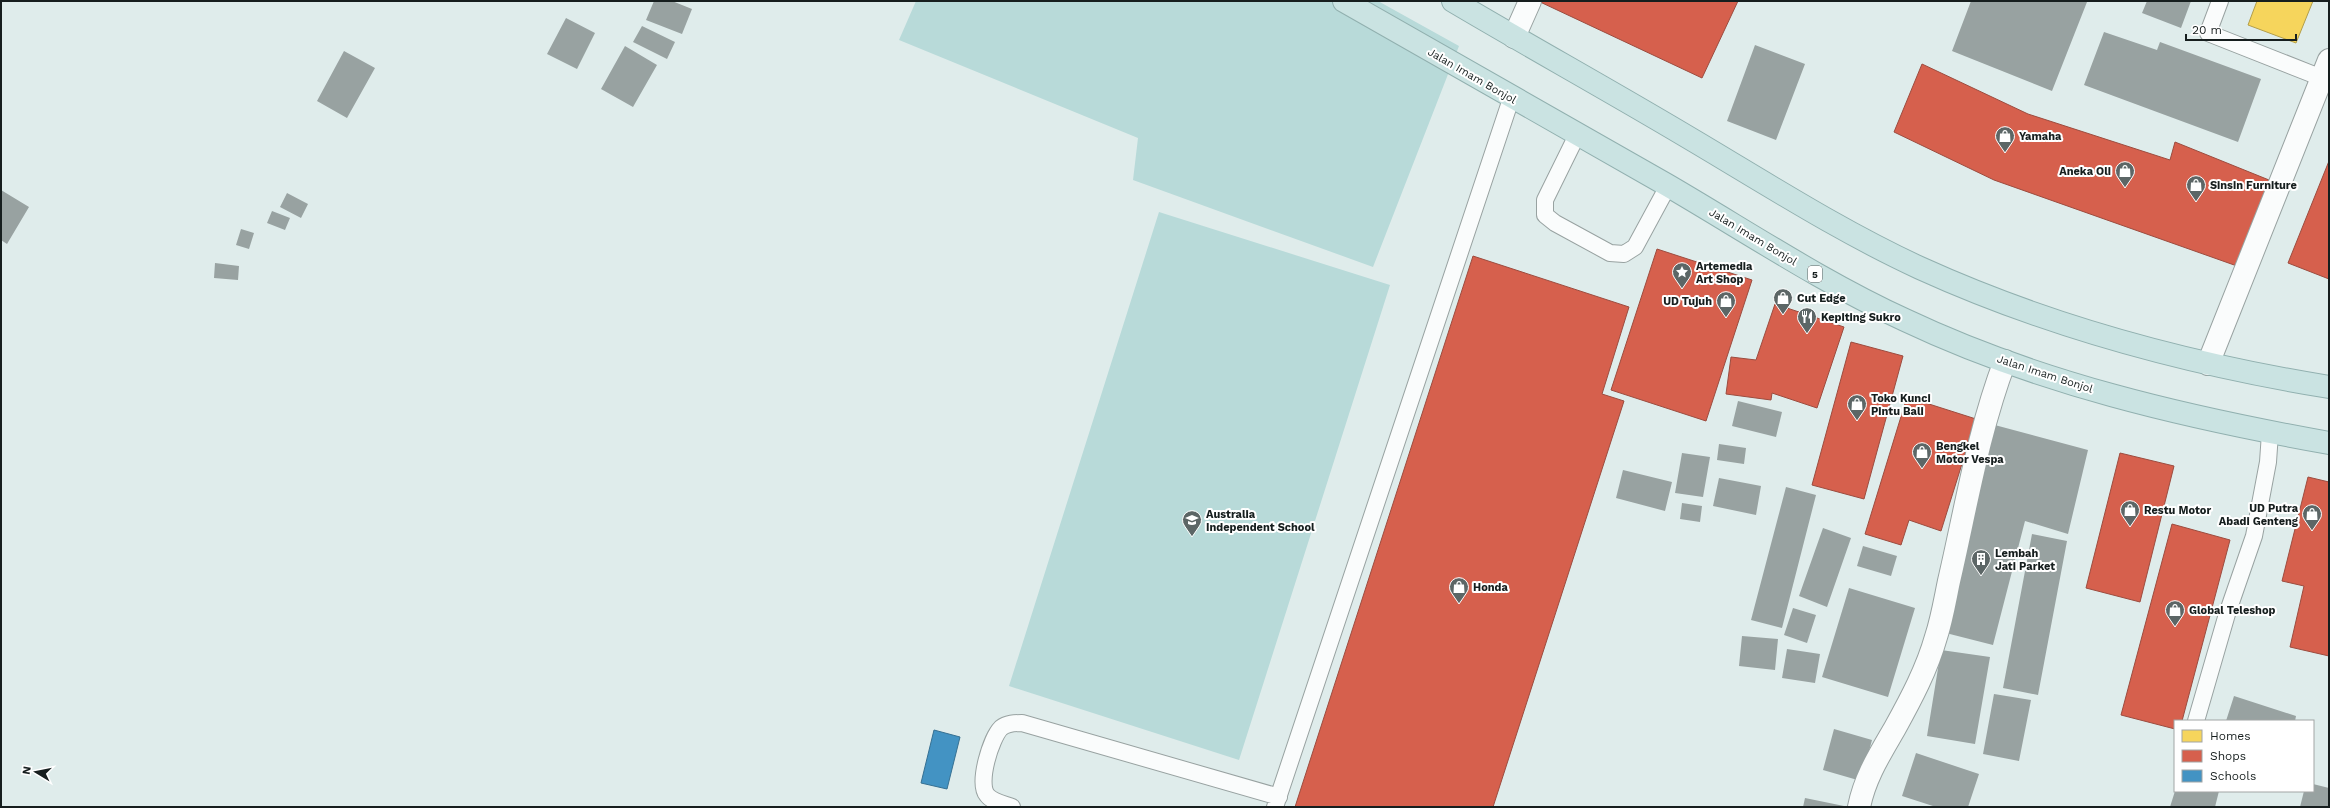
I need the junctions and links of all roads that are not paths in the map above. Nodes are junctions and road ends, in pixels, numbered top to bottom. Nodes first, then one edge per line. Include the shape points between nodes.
1 (1344, 1) edge
2 (1530, 1) edge
3 (2220, 1) edge
4 (1457, 2) edge
5 (1514, 37) junction
6 (2325, 69) edge
7 (1511, 98) junction
8 (1577, 135) junction
9 (1668, 186) junction
10 (2005, 362) junction
11 (2208, 364) junction
12 (2329, 387) edge
13 (2270, 433) junction
14 (2329, 443) edge
15 (2196, 720) edge
16 (1277, 802) edge
17 (1012, 807) edge
18 (1859, 807) edge

1 - 7 highway, Jalan Imam Bonjol / 5
2 - 5 street
3 - 6 lane via 2208,33
4 - 5 highway
5 - 11 highway via 1820,216 1920,267 2022,310 2132,345
6 - 11 street
7 - 8 highway, Jalan Imam Bonjol / 5
7 - 16 lane
8 - 9 highway, Jalan Imam Bonjol / 5
8 - 9 lane via 1545,200 1545,215 1555,223 1610,253 1624,254 1635,247
9 - 10 highway, Jalan Imam Bonjol / 5 via 1807,270 1905,320
10 - 13 highway, Jalan Imam Bonjol / 5 via 2122,399
10 - 18 street via 1980,444 1936,637 1925,670 1909,703 1872,768
11 - 12 highway
13 - 14 highway, Jalan Imam Bonjol / 5
13 - 15 lane via 2268,462 2254,536 2227,614
16 - 17 lane via 1022,722 1003,727 996,735 983,777 983,787 987,795 994,801

